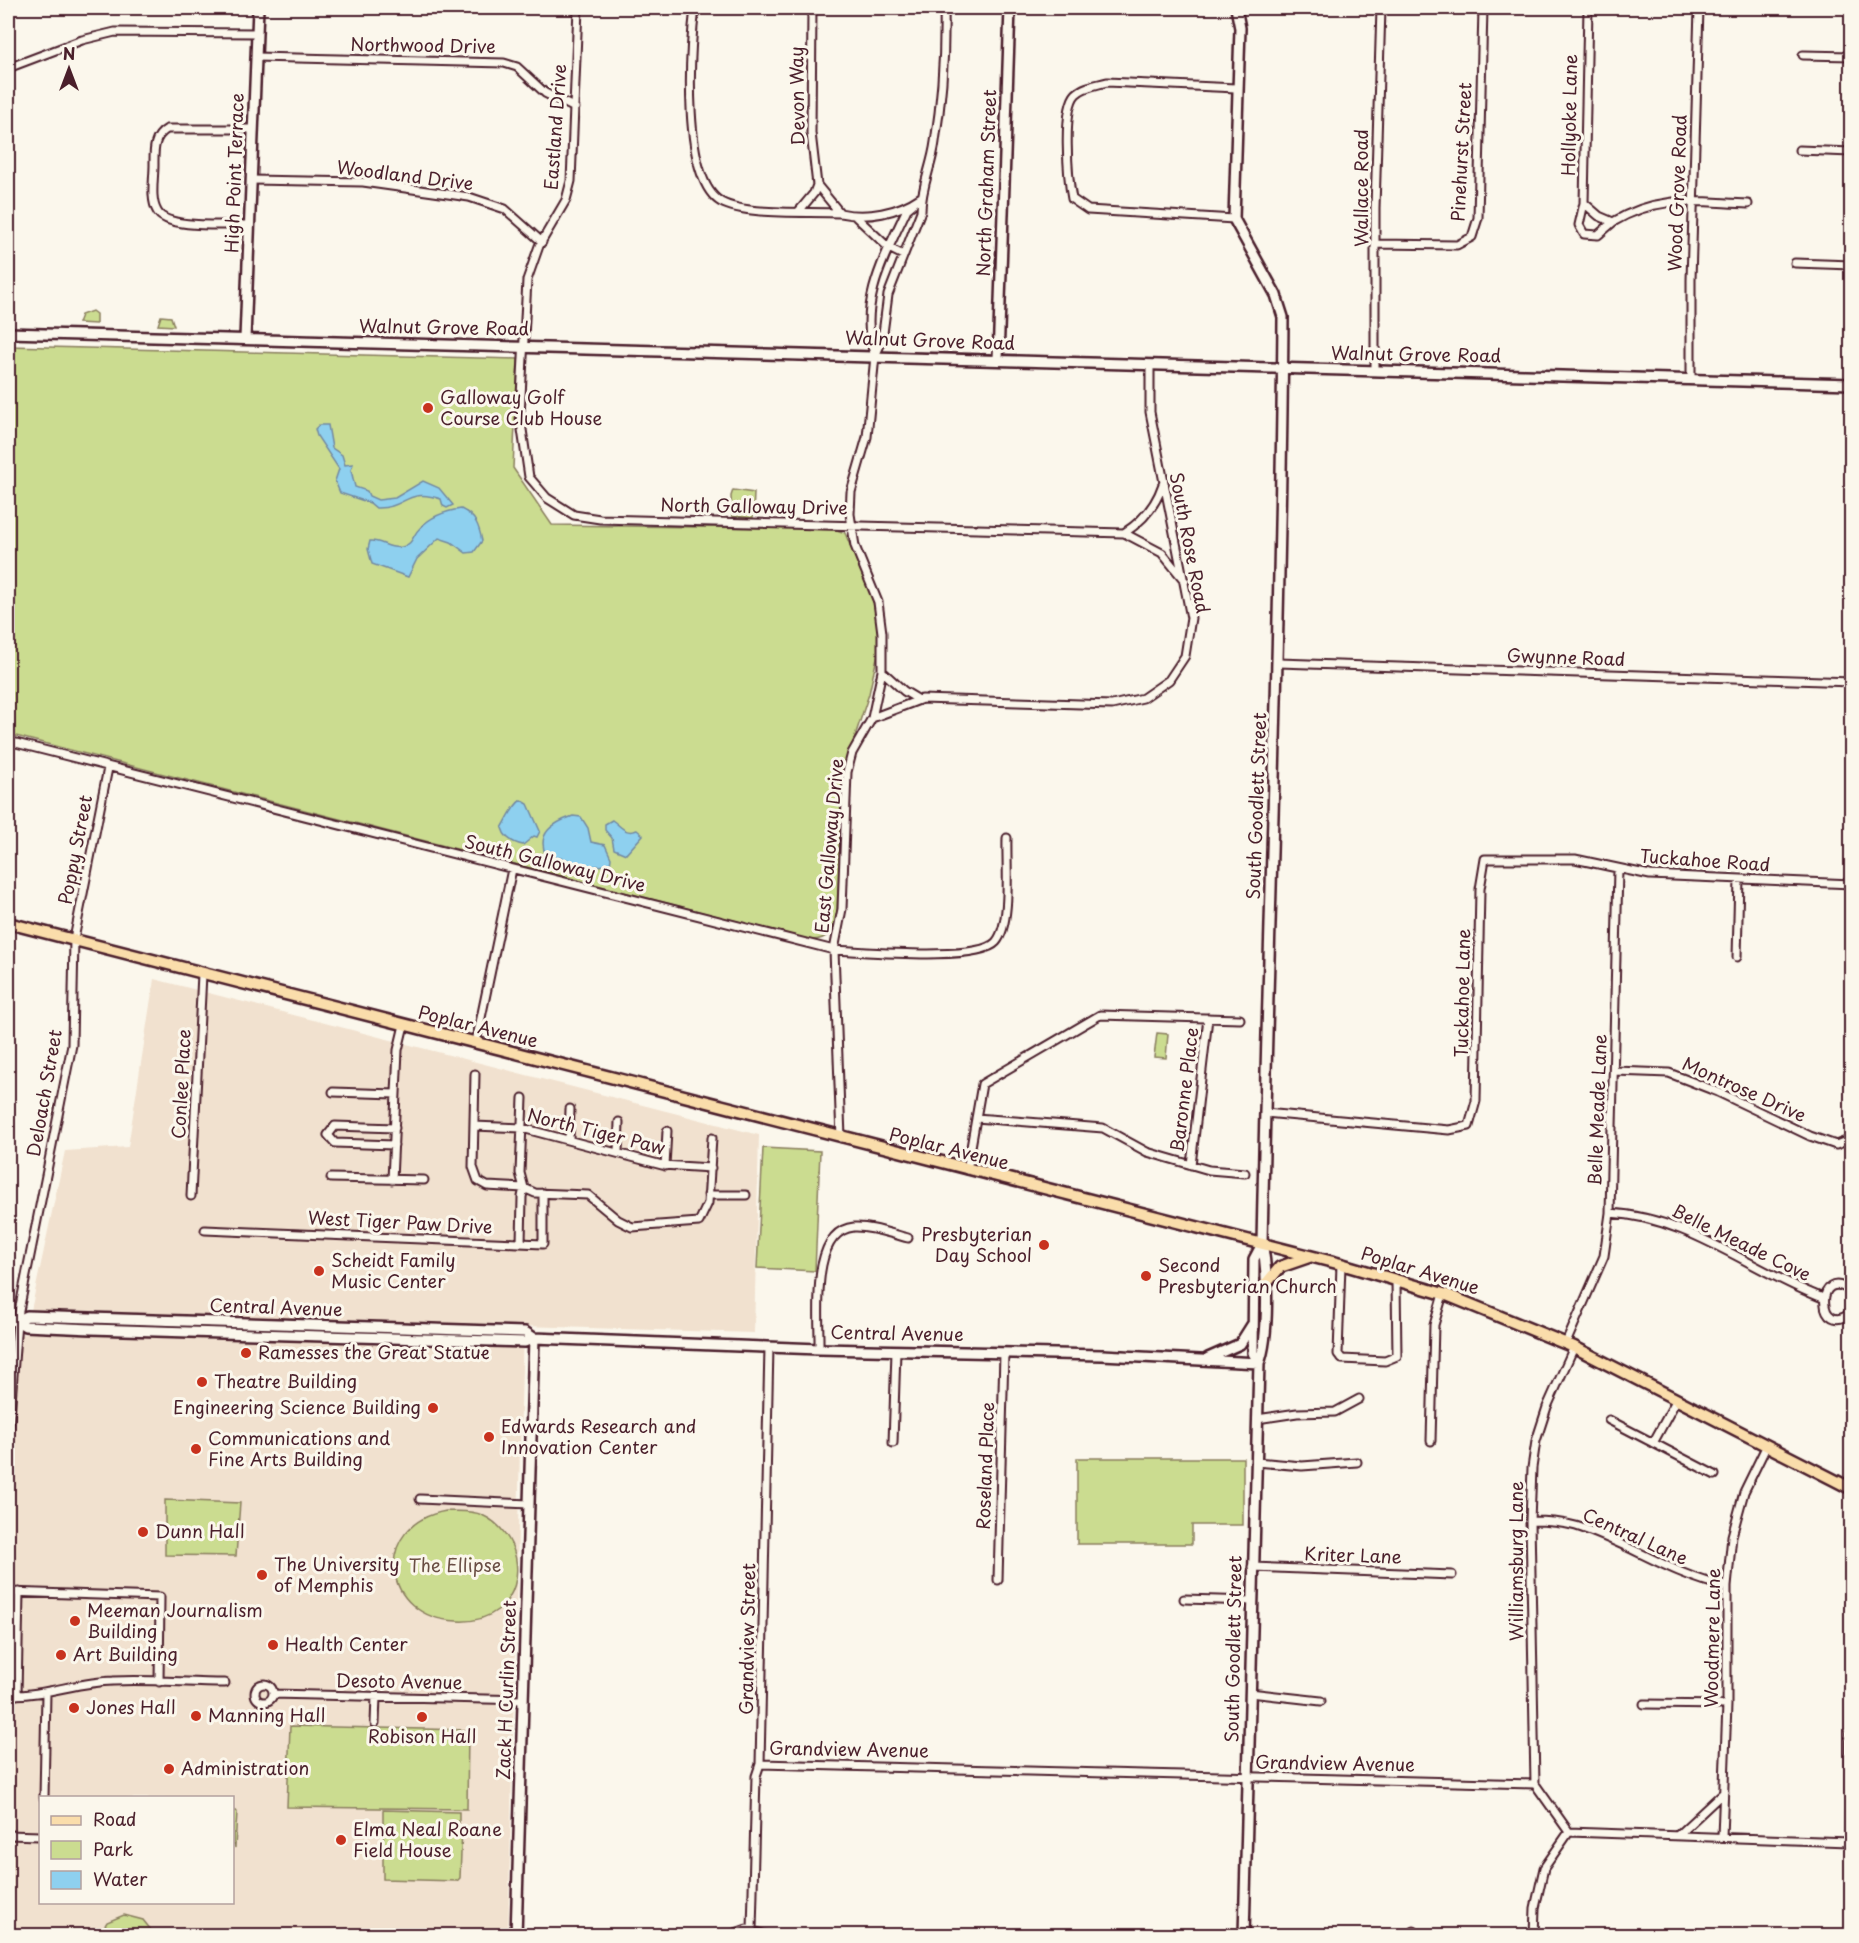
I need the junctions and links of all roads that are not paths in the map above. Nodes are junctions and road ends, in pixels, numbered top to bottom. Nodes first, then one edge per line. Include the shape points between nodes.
1 (8, 8) edge
2 (258, 8) edge
3 (578, 8) edge
4 (695, 8) edge
5 (812, 8) edge
6 (944, 8) edge
7 (1010, 8) edge
8 (1236, 8) edge
9 (1381, 8) edge
10 (1483, 8) edge
11 (1588, 8) edge
12 (1699, 8) edge
13 (8, 15) edge
14 (257, 33) junction
15 (1803, 55) dead end
16 (1851, 56) edge
17 (256, 57) junction
18 (8, 68) edge
19 (1236, 88) junction
20 (575, 108) junction
21 (253, 129) junction
22 (1799, 150) dead end
23 (1851, 152) edge
24 (251, 180) junction
25 (817, 185) junction
26 (921, 197) junction
27 (1693, 202) junction
28 (1584, 203) junction
29 (1748, 204) dead end
30 (799, 211) junction
31 (840, 213) junction
32 (855, 216) junction
33 (1234, 219) junction
34 (1613, 222) junction
35 (250, 225) junction
36 (542, 242) junction
37 (1377, 244) junction
38 (889, 248) junction
39 (903, 255) junction
40 (1795, 263) dead end
41 (1851, 265) edge
42 (8, 333) edge
43 (245, 339) junction
44 (523, 346) junction
45 (875, 356) junction
46 (998, 360) junction
47 (1150, 366) junction
48 (1283, 369) junction
49 (1375, 370) junction
50 (1691, 379) junction
51 (1851, 384) edge
52 (1164, 483) junction
53 (851, 524) junction
54 (1124, 532) junction
55 (1185, 581) junction
56 (1279, 663) junction
57 (882, 671) junction
58 (1851, 682) edge
59 (919, 700) junction
60 (872, 718) junction
61 (8, 741) edge
62 (108, 768) junction
63 (1007, 838) dead end
64 (1485, 860) joint
65 (512, 869) junction
66 (1618, 869) junction
67 (1739, 879) junction
68 (1851, 884) edge
69 (8, 923) edge
70 (74, 939) junction
71 (834, 950) junction
72 (1737, 957) dead end
73 (202, 974) junction
74 (1208, 1018) junction
75 (1240, 1019) dead end
76 (404, 1025) junction
77 (476, 1042) junction
78 (1615, 1071) junction
79 (475, 1074) dead end
80 (333, 1092) dead end
81 (396, 1094) junction
82 (523, 1098) dead end
83 (570, 1109) dead end
84 (1265, 1113) junction
85 (976, 1118) junction
86 (620, 1122) dead end
87 (474, 1126) junction
88 (395, 1128) junction
89 (522, 1128) junction
90 (667, 1131) dead end
91 (1851, 1132) edge
92 (712, 1138) dead end
93 (841, 1138) junction
94 (569, 1140) junction
95 (394, 1145) junction
96 (618, 1153) junction
97 (1191, 1165) junction
98 (665, 1166) junction
99 (711, 1168) junction
100 (966, 1170) junction
101 (1245, 1173) dead end
102 (331, 1178) dead end
103 (392, 1180) junction
104 (424, 1180) dead end
105 (524, 1188) junction
106 (543, 1193) junction
107 (708, 1195) junction
108 (746, 1195) dead end
109 (191, 1196) dead end
110 (1610, 1213) junction
111 (205, 1230) dead end
112 (908, 1238) dead end
113 (521, 1243) junction
114 (1262, 1244) junction
115 (1311, 1257) junction
116 (1341, 1264) junction
117 (1396, 1281) junction
118 (1265, 1285) junction
119 (1851, 1292) edge
120 (1443, 1294) junction
121 (1823, 1298) junction
122 (1851, 1311) edge
123 (12, 1321) edge
124 (1253, 1324) junction
125 (534, 1338) junction
126 (1570, 1345) junction
127 (769, 1347) junction
128 (819, 1349) junction
129 (896, 1351) junction
130 (1004, 1353) junction
131 (1191, 1361) junction
132 (1259, 1363) junction
133 (1359, 1399) dead end
134 (1677, 1399) junction
135 (1257, 1419) junction
136 (1609, 1420) dead end
137 (1431, 1441) dead end
138 (8, 1443) edge
139 (893, 1443) dead end
140 (1653, 1443) junction
141 (1766, 1447) junction
142 (1256, 1462) junction
143 (1356, 1462) dead end
144 (1715, 1475) dead end
145 (1851, 1489) edge
146 (420, 1499) dead end
147 (529, 1504) junction
148 (1530, 1521) junction
149 (1252, 1567) junction
150 (1452, 1575) dead end
151 (998, 1580) dead end
152 (1727, 1587) junction
153 (8, 1592) edge
154 (19, 1592) junction
155 (1184, 1599) dead end
156 (1253, 1600) junction
157 (1851, 1643) edge
158 (159, 1682) junction
159 (225, 1683) dead end
160 (46, 1693) junction
161 (1250, 1693) junction
162 (273, 1694) dead end
163 (8, 1695) edge
164 (17, 1695) junction
165 (376, 1696) junction
166 (524, 1700) junction
167 (1321, 1701) dead end
168 (1644, 1704) dead end
169 (1727, 1705) junction
170 (375, 1723) dead end
171 (760, 1764) junction
172 (1247, 1776) junction
173 (1535, 1784) junction
174 (1724, 1792) junction
175 (44, 1796) edge
176 (1569, 1832) junction
177 (8, 1835) edge
178 (39, 1836) edge
179 (1677, 1836) junction
180 (1722, 1837) junction
181 (752, 1930) junction
182 (516, 1935) edge
183 (727, 1935) edge
184 (769, 1935) edge
185 (1244, 1935) edge
186 (1534, 1935) edge

1 - 13 street
2 - 14 main road, High Point Terrace
3 - 20 street, Eastland Drive
4 - 30 street via 690,111 694,144 708,186 720,202 738,208
5 - 25 street, Devon Way via 811,133
6 - 26 street via 942,89 935,146
7 - 46 main road, North Graham Street
8 - 19 main road via 1240,28
9 - 37 street, Wallace Road
10 - 37 street, Pinehurst Street via 1478,218 1472,237 1457,245
11 - 28 street, Hollyoke Lane
12 - 27 street, Wood Grove Road
14 - 17 main road, High Point Terrace
14 - 18 street via 115,32
15 - 16 street
17 - 20 street, Northwood Drive via 504,63 517,67 545,93
17 - 21 main road, High Point Terrace
19 - 33 main road
19 - 33 street via 1107,82 1088,87 1075,94 1070,111 1067,178 1072,199 1088,210
20 - 36 street, Eastland Drive via 570,189
21 - 24 main road, High Point Terrace
21 - 35 street via 179,127 163,132 154,148 154,200 158,214 174,223
22 - 23 street
24 - 35 main road, High Point Terrace
24 - 36 street, Woodland Drive via 363,182 469,197 505,209
25 - 30 street
25 - 31 street
26 - 32 street via 904,207
26 - 38 street via 908,209
26 - 39 street via 921,211
27 - 29 street
27 - 34 street via 1651,204
27 - 50 street, Wood Grove Road
28 - 34 street
28 - 34 street, Hollyoke Lane via 1579,225 1588,236 1598,236
30 - 31 street
31 - 32 street
32 - 38 street
33 - 48 main road, South Goodlett Street via 1276,295 1283,317
35 - 43 main road, High Point Terrace
36 - 44 street, Eastland Drive via 527,280
37 - 49 street, Wallace Road
38 - 39 street
38 - 45 street via 877,271 871,304 869,340
39 - 45 street via 888,295 882,341
40 - 41 street
42 - 43 main road, Walnut Grove Road
43 - 44 main road, Walnut Grove Road
44 - 45 main road, Walnut Grove Road
44 - 53 street, North Galloway Drive via 520,416 529,477 547,498 574,515 600,519
45 - 46 main road, Walnut Grove Road
45 - 53 street, East Galloway Drive via 867,437 851,492
46 - 47 main road, Walnut Grove Road
47 - 48 main road, Walnut Grove Road
47 - 52 street, South Rose Road via 1150,412
48 - 49 main road, Walnut Grove Road
48 - 56 main road, South Goodlett Street
49 - 50 main road, Walnut Grove Road
50 - 51 main road, Walnut Grove Road
52 - 54 street via 1136,526
52 - 55 street, South Rose Road
53 - 54 street, North Galloway Drive
53 - 57 street, East Galloway Drive via 855,546 878,602
54 - 55 street, North Galloway Drive via 1162,553
55 - 59 street, South Rose Road via 1191,618 1185,656 1169,680 1143,698 1112,705
56 - 58 street, Gwynne Road
56 - 84 main road, South Goodlett Street
57 - 59 street
57 - 60 street, East Galloway Drive
59 - 60 street, South Rose Road
60 - 71 street, East Galloway Drive via 852,753 847,772 842,909
61 - 62 street, South Galloway Drive
62 - 65 street, South Galloway Drive
62 - 70 street, Poppy Street
63 - 71 street, South Galloway Drive via 1005,919 996,942 985,949 958,954
64 - 66 street, Tuckahoe Road via 1575,860
64 - 84 street, Tuckahoe Lane via 1480,889 1476,1101 1469,1126 1449,1130
65 - 71 street, South Galloway Drive
65 - 77 street
66 - 67 street, Tuckahoe Road via 1650,875
66 - 78 street, Belle Meade Lane
67 - 68 street, Tuckahoe Road
67 - 72 street
69 - 70 main road, Poplar Avenue
70 - 73 main road, Poplar Avenue
70 - 123 street, Deloach Street via 72,1045
71 - 93 street, East Galloway Drive
73 - 76 main road, Poplar Avenue
73 - 109 street, Conlee Place
74 - 75 street
74 - 85 street via 1100,1015 982,1084
74 - 97 street, Baronne Place
76 - 77 main road, Poplar Avenue
76 - 81 street via 398,1050
77 - 93 main road, Poplar Avenue
78 - 91 street, Montrose Drive via 1669,1073 1836,1145 1850,1140
78 - 110 street, Belle Meade Lane
79 - 87 street
80 - 81 street
81 - 88 street
82 - 89 street
83 - 94 street
84 - 114 main road, South Goodlett Street
85 - 97 street via 1103,1128 1147,1152
85 - 100 street
86 - 96 street
87 - 89 street, North Tiger Paw
87 - 105 street via 473,1167 478,1181 487,1186
88 - 95 street
88 - 95 street via 335,1126 328,1135 335,1143
89 - 94 street, North Tiger Paw
89 - 105 street via 520,1173
90 - 98 street
92 - 99 street
93 - 100 main road, Poplar Avenue
94 - 96 street, North Tiger Paw
95 - 103 street
96 - 98 street, North Tiger Paw
97 - 101 street
98 - 99 street, North Tiger Paw
99 - 107 street
100 - 114 main road, Poplar Avenue
102 - 103 street
103 - 104 street
105 - 106 street
105 - 113 street
106 - 107 street via 591,1196 632,1227 699,1222 705,1214
106 - 113 street, West Tiger Paw Drive via 543,1244
107 - 108 street
110 - 121 street, Belle Meade Cove via 1653,1218 1712,1242
110 - 126 street, Belle Meade Lane via 1604,1256
111 - 113 street, West Tiger Paw Drive
112 - 128 street via 856,1227 840,1231 829,1241 822,1258
114 - 115 main road, Poplar Avenue
114 - 118 main road, South Goodlett Street
114 - 124 main road, South Goodlett Street via 1254,1259
115 - 116 main road, Poplar Avenue
115 - 118 main road via 1280,1267
116 - 117 main road, Poplar Avenue
116 - 117 street via 1338,1354 1342,1359 1385,1361 1397,1356
117 - 120 main road, Poplar Avenue
118 - 132 main road, South Goodlett Street via 1265,1341
119 - 121 street, Belle Meade Cove via 1836,1286 1827,1290
120 - 126 main road, Poplar Avenue
120 - 137 street via 1434,1325
121 - 122 street, Belle Meade Cove via 1823,1307 1829,1314 1846,1316
123 - 125 main road, Central Avenue via 25,1326 91,1329 525,1342
123 - 138 street, Deloach Street
124 - 131 main road via 1240,1344 1230,1350
124 - 132 main road, South Goodlett Street via 1253,1353
125 - 127 main road, Central Avenue
125 - 147 main road, Zack H Curlin Street
126 - 134 main road, Poplar Avenue
126 - 148 street, Williamsburg Lane via 1536,1441
127 - 128 main road, Central Avenue
127 - 171 street, Grandview Street
128 - 129 main road, Central Avenue
129 - 130 main road, Central Avenue
129 - 139 street
130 - 131 main road, Central Avenue
130 - 151 street, Roseland Place
131 - 132 main road, Central Avenue
132 - 135 main road, South Goodlett Street
133 - 135 street via 1335,1412
134 - 140 street
134 - 141 main road, Poplar Avenue
135 - 142 main road, South Goodlett Street
136 - 140 street
140 - 144 street
141 - 145 main road, Poplar Avenue
141 - 152 street, Woodmere Lane via 1744,1492 1732,1536
142 - 143 street via 1302,1466
142 - 149 main road, South Goodlett Street
146 - 147 street
147 - 166 main road, Zack H Curlin Street
148 - 152 street, Central Lane via 1574,1525 1695,1580
148 - 173 street, Williamsburg Lane
149 - 150 street, Kriter Lane
149 - 156 main road, South Goodlett Street
152 - 169 street, Woodmere Lane
153 - 154 street
154 - 158 street via 160,1597
154 - 164 street
155 - 156 street
156 - 161 main road, South Goodlett Street
157 - 180 street via 1849,1842
158 - 159 street
158 - 160 street via 114,1681
160 - 164 street
160 - 175 street
161 - 167 street
161 - 172 main road, South Goodlett Street
162 - 165 street, Desoto Avenue
163 - 164 street
165 - 166 street, Desoto Avenue
165 - 170 street
166 - 182 main road, Zack H Curlin Street
168 - 169 street
169 - 174 street, Woodmere Lane
171 - 172 street, Grandview Avenue
171 - 181 street, Grandview Street via 756,1776
172 - 173 street, Grandview Avenue
172 - 185 main road, South Goodlett Street
173 - 176 street
174 - 179 street
174 - 180 street, Woodmere Lane
176 - 179 street
176 - 186 street via 1544,1868 1534,1908
177 - 178 street
179 - 180 street
181 - 183 street
181 - 184 street

